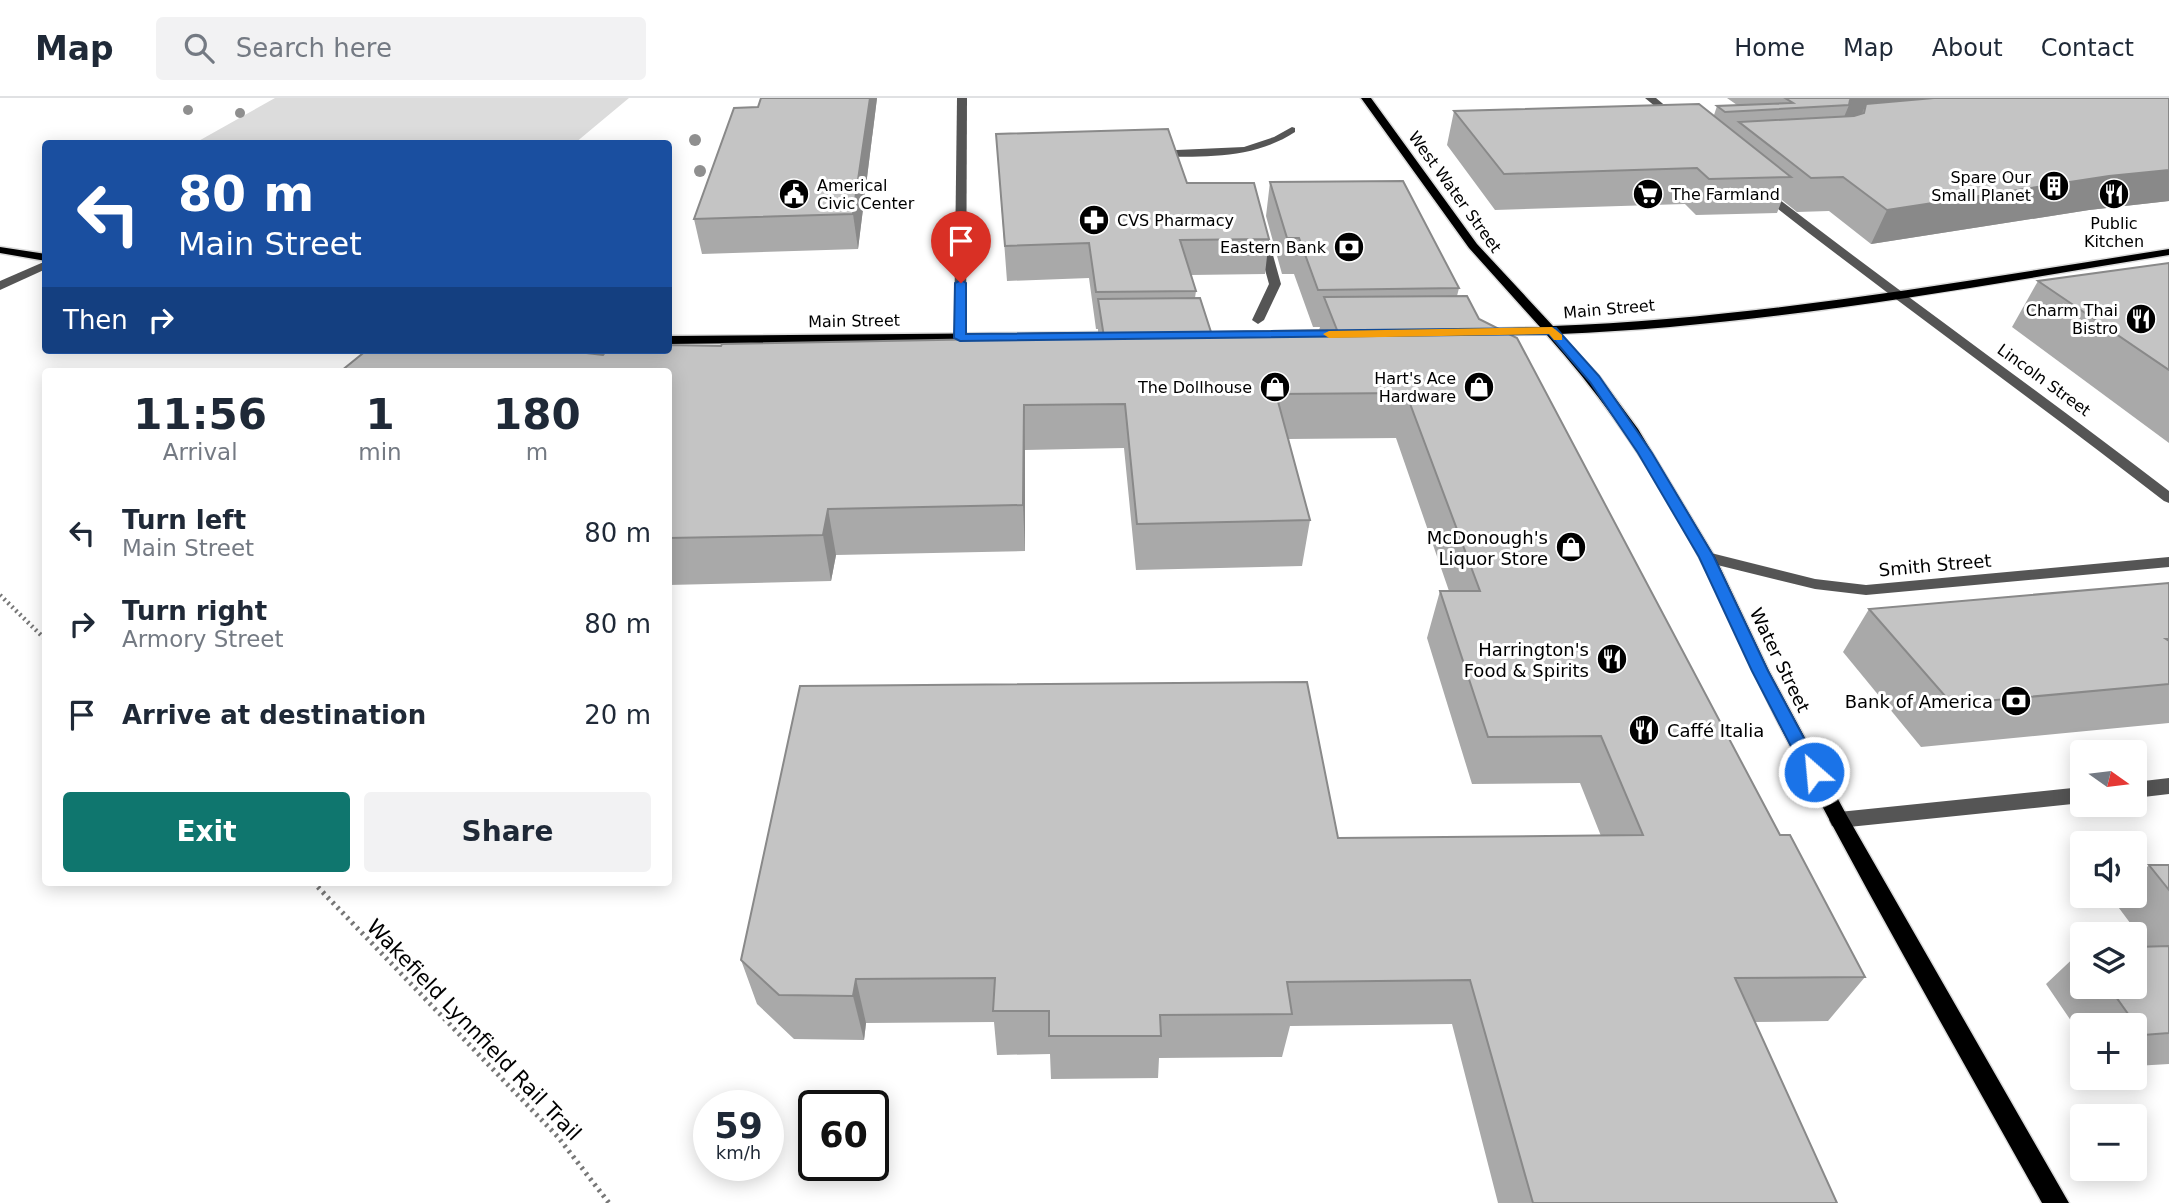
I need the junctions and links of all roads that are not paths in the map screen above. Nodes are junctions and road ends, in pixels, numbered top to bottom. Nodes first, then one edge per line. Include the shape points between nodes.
1 (962, 98) edge
2 (1366, 98) edge
3 (1650, 98) edge
4 (1292, 130) dead end
5 (1691, 132) edge
6 (1148, 154) edge
7 (1755, 185) edge
8 (1256, 212) edge
9 (0, 250) edge
10 (2169, 252) edge
11 (42, 257) edge
12 (42, 266) edge
13 (0, 286) edge
14 (1895, 295) junction
15 (1258, 320) dead end
16 (1552, 331) junction
17 (1470, 333) edge
18 (1139, 336) edge
19 (960, 338) junction
20 (672, 340) edge
21 (2169, 498) edge
22 (1707, 557) junction
23 (2169, 562) edge
24 (2169, 786) edge
25 (2147, 788) edge
26 (2070, 796) edge
27 (1839, 820) junction
28 (2056, 1203) edge

1 - 19 street
2 - 16 main road, West Water Street via 1473,246
3 - 5 street
4 - 6 street via 1274,143 1250,150
7 - 14 street, Lincoln Street
8 - 15 street via 1275,284
9 - 11 main road
10 - 14 main road, Main Street
12 - 13 street
14 - 16 main road, Main Street
14 - 21 street, Lincoln Street via 2040,397
16 - 17 main road, Main Street
16 - 22 main road, Water Street via 1633,432
18 - 19 main road, Main Street
19 - 20 main road, Main Street
22 - 23 street, Smith Street via 1815,584 1866,590
22 - 27 main road, Water Street via 1760,671
24 - 25 street
26 - 27 street
27 - 28 main road, Water Street

